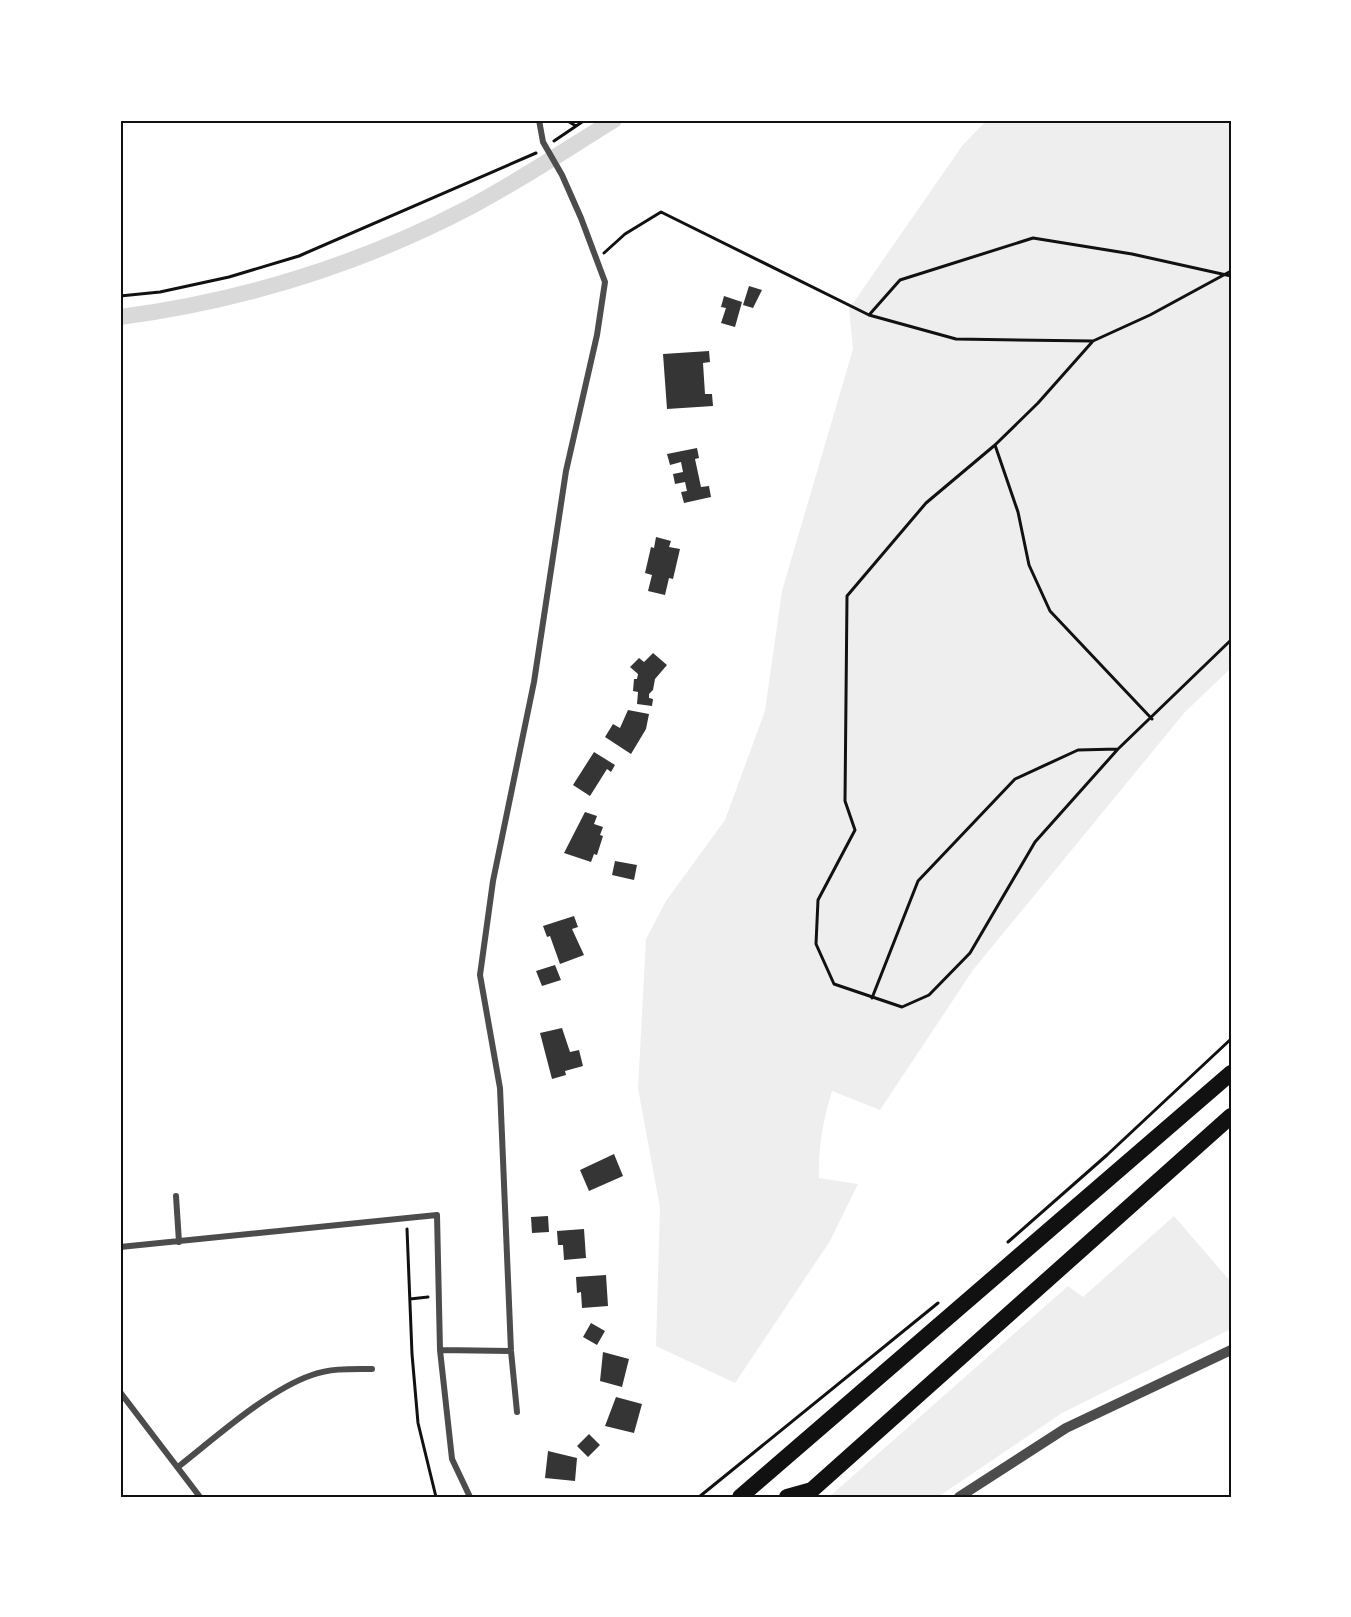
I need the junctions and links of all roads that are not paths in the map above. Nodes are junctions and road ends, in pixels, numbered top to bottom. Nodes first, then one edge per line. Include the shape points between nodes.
1 (539, 120) edge
2 (1231, 1073) edge
3 (1231, 1116) edge
4 (176, 1196) dead end
5 (179, 1242) junction
6 (120, 1247) edge
7 (440, 1350) junction
8 (1231, 1350) edge
9 (511, 1351) junction
10 (372, 1368) dead end
11 (120, 1392) edge
12 (516, 1412) dead end
13 (178, 1467) junction
14 (808, 1493) edge
15 (200, 1497) edge
16 (470, 1497) edge
17 (741, 1497) edge
18 (787, 1497) edge
19 (959, 1497) edge

1 - 9 street via 604,282 566,471 534,682 493,881 480,975 500,1088
2 - 17 highway
3 - 14 highway
4 - 5 street
5 - 6 street
5 - 7 street via 437,1215
7 - 9 street
7 - 16 street via 452,1459
8 - 19 street via 1066,1428
9 - 12 street
10 - 13 street via 312,1375 290,1385
11 - 13 street
13 - 15 street
14 - 18 highway

